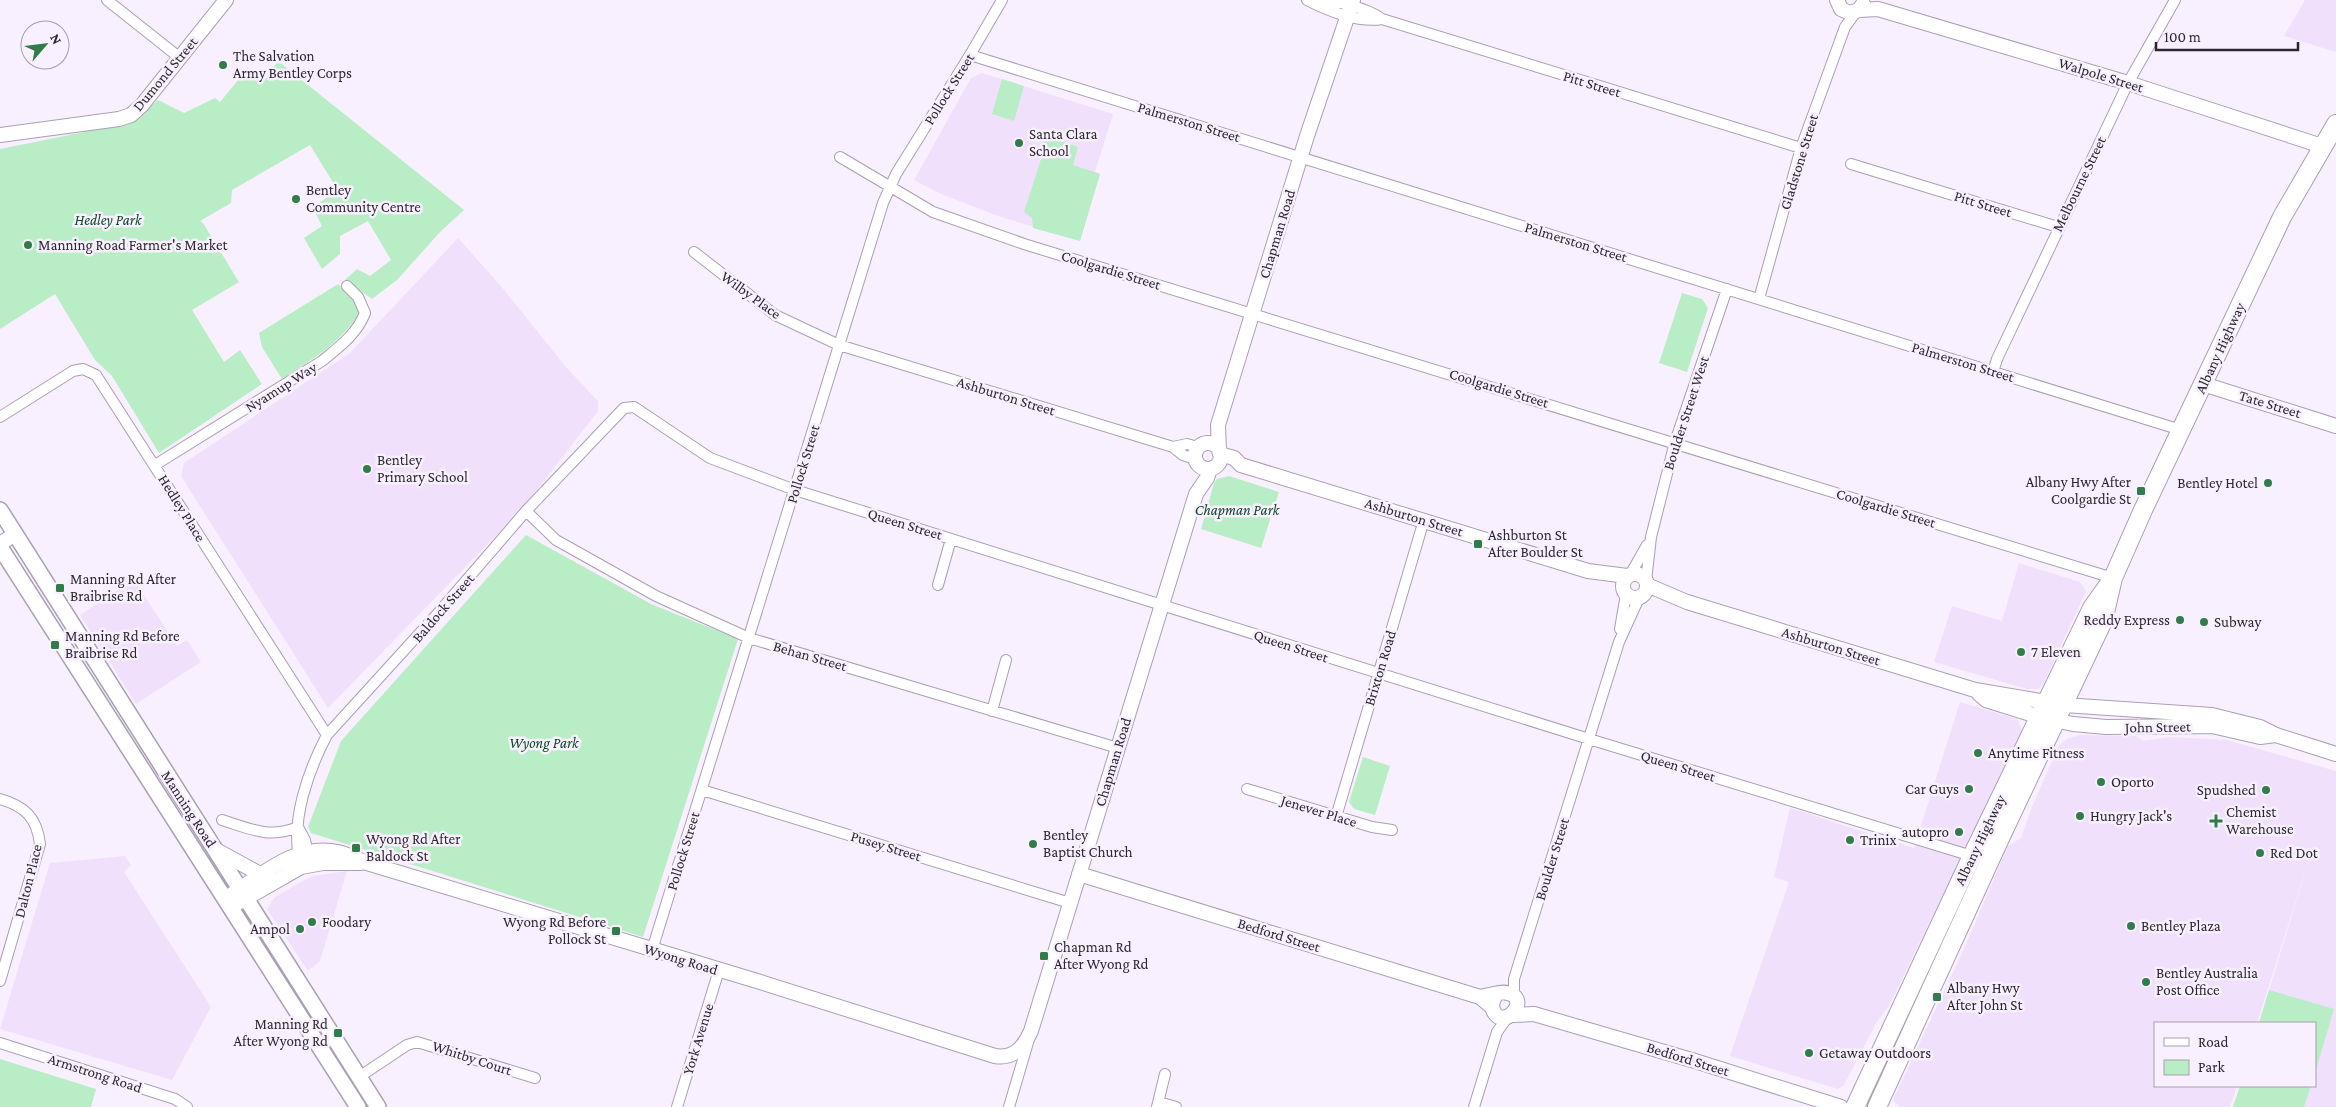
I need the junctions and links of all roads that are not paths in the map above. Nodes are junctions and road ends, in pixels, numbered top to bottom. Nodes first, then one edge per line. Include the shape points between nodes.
1 (107, 0) edge
2 (226, 0) edge
3 (1002, 0) edge
4 (1307, 0) edge
5 (1324, 0) edge
6 (2176, 0) edge
7 (1837, 3) edge
8 (1347, 6) edge
9 (1865, 6) edge
10 (1845, 27) junction
11 (970, 55) junction
12 (180, 58) junction
13 (2128, 83) junction
14 (2336, 124) edge
15 (0, 135) edge
16 (2322, 146) junction
17 (1801, 148) junction
18 (840, 157) dead end
19 (1301, 157) junction
20 (1851, 164) dead end
21 (889, 188) junction
22 (2058, 226) junction
23 (694, 252) dead end
24 (347, 286) dead end
25 (1727, 289) junction
26 (1759, 299) junction
27 (1252, 313) junction
28 (839, 345) junction
29 (1993, 372) junction
30 (2203, 384) junction
31 (624, 408) joint
32 (0, 418) edge
33 (2336, 426) edge
34 (2181, 430) junction
35 (1675, 442) junction
36 (1208, 457) junction
37 (155, 465) junction
38 (795, 490) junction
39 (526, 511) junction
40 (1424, 520) junction
41 (6, 524) edge
42 (1651, 538) junction
43 (951, 539) junction
44 (0, 546) edge
45 (1588, 571) junction
46 (1628, 576) junction
47 (2113, 578) junction
48 (938, 585) dead end
49 (1637, 591) junction
50 (1162, 604) junction
51 (749, 638) junction
52 (1006, 660) dead end
53 (1378, 674) junction
54 (992, 711) junction
55 (2051, 711) junction
56 (327, 735) junction
57 (1589, 739) junction
58 (1118, 748) junction
59 (2336, 754) edge
60 (1247, 789) dead end
61 (702, 790) junction
62 (0, 799) edge
63 (1336, 816) junction
64 (222, 820) dead end
65 (298, 827) junction
66 (1392, 830) dead end
67 (216, 850) junction
68 (1972, 856) junction
69 (305, 860) junction
70 (260, 874) junction
71 (1079, 874) junction
72 (243, 894) junction
73 (228, 903) junction
74 (1070, 903) junction
75 (652, 950) junction
76 (718, 970) junction
77 (0, 981) edge
78 (1505, 1005) junction
79 (1031, 1031) junction
80 (0, 1043) edge
81 (995, 1056) joint
82 (1165, 1074) dead end
83 (359, 1077) junction
84 (535, 1078) dead end
85 (1016, 1088) junction
86 (1158, 1104) edge
87 (187, 1107) edge
88 (358, 1107) edge
89 (378, 1107) edge
90 (677, 1107) edge
91 (1003, 1107) edge
92 (1010, 1107) edge
93 (1176, 1107) edge
94 (1474, 1107) edge
95 (1841, 1107) edge
96 (1855, 1107) edge
97 (1876, 1107) edge

1 - 12 street
2 - 12 street, Dumond Street
3 - 11 street, Pollock Street
4 - 8 street, Pitt Street
5 - 8 street, Pitt Street
6 - 13 street, Melbourne Street
7 - 9 street, Walpole Street via 1850,13
7 - 10 street
8 - 17 street, Pitt Street via 1375,14 1382,20
8 - 19 street, Chapman Road via 1334,39 1336,44
9 - 10 street, Gladstone Street
9 - 13 street, Walpole Street
10 - 17 street, Gladstone Street
11 - 19 street, Palmerston Street
11 - 21 street, Pollock Street
12 - 15 street, Dumond Street via 142,105 125,117
13 - 16 street, Walpole Street
13 - 22 street, Melbourne Street
14 - 16 highway, Albany Highway
16 - 30 highway, Albany Highway via 2282,217
17 - 26 street, Gladstone Street
18 - 21 street, Coolgardie Street
19 - 25 street, Palmerston Street
19 - 27 street, Chapman Road
20 - 22 street, Pitt Street
21 - 27 street, Coolgardie Street via 933,212 1024,244
21 - 28 street, Pollock Street
22 - 29 street, Melbourne Street
23 - 28 street, Wilby Place via 775,315
24 - 37 street, Nyamup Way via 358,297 366,313 346,342 322,361
25 - 26 street, Palmerston Street
25 - 35 street, Boulder Street West
26 - 29 street, Palmerston Street
27 - 35 street, Coolgardie Street
27 - 36 street, Chapman Road via 1218,425 1211,431
28 - 36 street, Ashburton Street via 1173,447 1187,444
28 - 38 street, Pollock Street
29 - 34 street, Palmerston Street
30 - 33 street, Tate Street
30 - 34 highway, Albany Highway
31 - 38 street, Queen Street via 634,407 710,458
31 - 39 street, Baldock Street
32 - 37 street, Hedley Place via 73,371 87,369 101,381
34 - 47 highway, Albany Highway
35 - 42 street, Boulder Street West
35 - 47 street, Coolgardie Street
36 - 40 street, Ashburton Street via 1234,458 1241,465
36 - 50 street, Chapman Road via 1206,478 1196,494
37 - 56 street, Hedley Place
38 - 43 street, Queen Street
38 - 51 street, Pollock Street
39 - 51 street, Behan Street via 556,540 656,596
39 - 56 street, Baldock Street
40 - 45 street, Ashburton Street
40 - 53 street, Brixton Road
41 - 44 street
41 - 67 main road, Manning Road
42 - 46 street, Boulder Street West
42 - 49 street, Boulder Street West
43 - 48 street
43 - 50 street, Queen Street
44 - 73 main road, Manning Road
45 - 46 street, Ashburton Street
45 - 49 street, Ashburton Street
46 - 49 street via 1623,582
46 - 49 street, Ashburton Street via 1639,575
47 - 55 highway, Albany Highway via 2103,620
49 - 55 street, Ashburton Street via 1687,602 1975,690 1986,700
49 - 57 street, Boulder Street West
50 - 53 street, Queen Street
50 - 58 street, Chapman Road
51 - 54 street, Behan Street
51 - 61 street, Pollock Street
52 - 54 street
53 - 57 street, Queen Street
53 - 63 street, Brixton Road
54 - 58 street, Behan Street
55 - 59 street, John Street via 2106,728 2212,726 2260,737 2276,735
55 - 68 highway, Albany Highway
55 - 97 highway, Albany Highway
56 - 65 street, Baldock Street via 299,808
57 - 68 street, Queen Street
57 - 78 street, Boulder Street
58 - 71 street, Chapman Road
60 - 63 street, Jenever Place
61 - 74 street, Pusey Street
61 - 75 street, Pollock Street
62 - 77 street, Dalton Place via 24,809 34,820 40,844
63 - 66 street, Jenever Place
64 - 65 street via 271,834
65 - 69 street, Baldock Street via 296,843
67 - 70 street
67 - 72 main road, Manning Road
68 - 96 highway, Albany Highway
69 - 70 street, Wyong Road
69 - 72 street, Wyong Road
69 - 75 street, Wyong Road via 321,850 340,852
70 - 72 street, Wyong Road
71 - 74 street, Chapman Road
71 - 78 street, Bedford Street
72 - 73 street, Wyong Road
72 - 83 main road, Manning Road
73 - 88 main road, Manning Road
74 - 79 street, Chapman Road
75 - 76 street, Wyong Road
76 - 81 street, Wyong Road
76 - 90 street, York Avenue
78 - 94 street, Boulder Street
78 - 95 street, Bedford Street
79 - 81 street, Chapman Road via 1020,1049 1008,1056
79 - 85 street, Chapman Road
80 - 87 street, Armstrong Road via 175,1099
82 - 86 street
83 - 84 street, Whitby Court via 407,1045 417,1042
83 - 89 main road, Manning Road
85 - 91 street, Chapman Road via 1015,1083 1010,1086
85 - 92 street, Chapman Road
86 - 93 street

